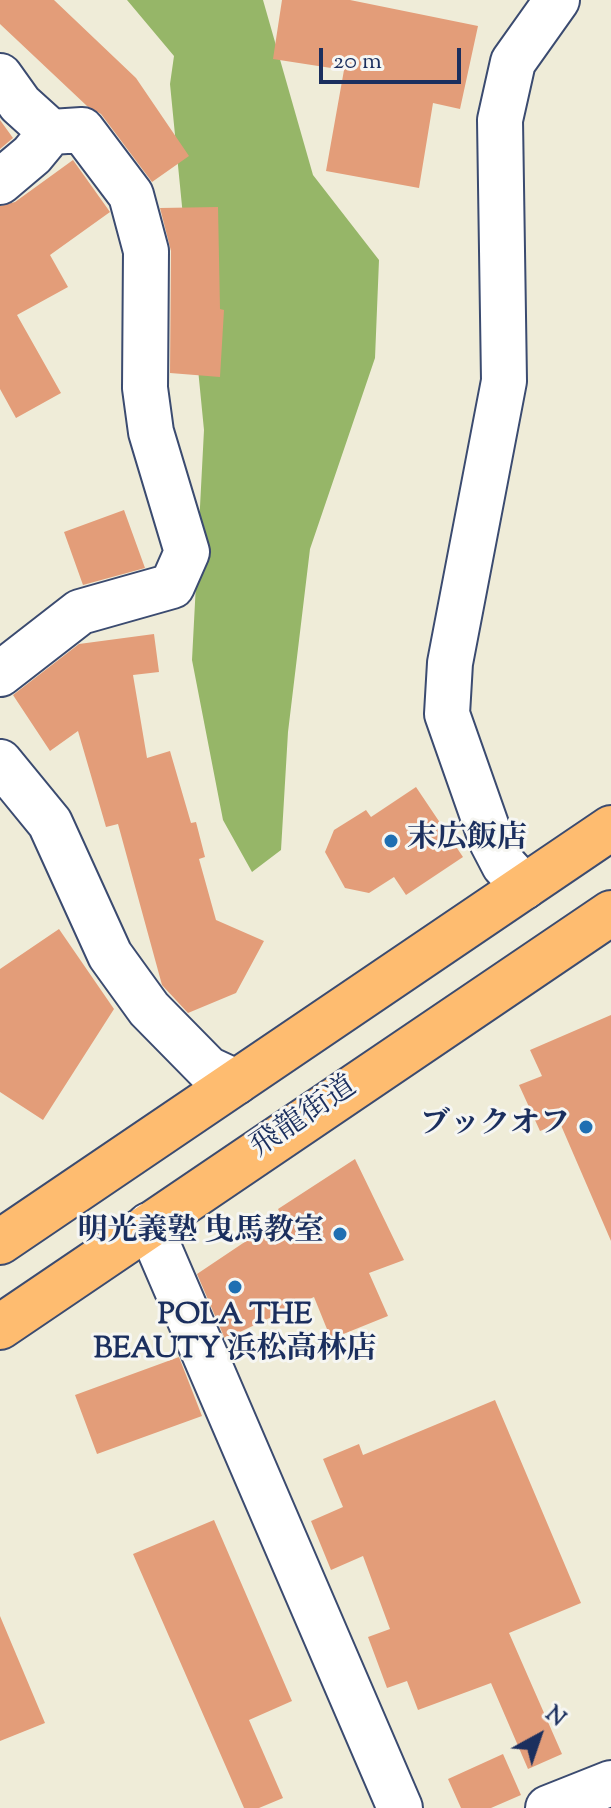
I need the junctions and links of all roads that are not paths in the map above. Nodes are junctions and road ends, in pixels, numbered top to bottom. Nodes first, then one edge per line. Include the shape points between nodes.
1 (557, 0) edge
2 (0, 76) edge
3 (51, 132) junction
4 (0, 182) edge
5 (0, 674) edge
6 (0, 762) edge
7 (611, 828) edge
8 (524, 887) junction
9 (611, 913) edge
10 (236, 1082) junction
11 (149, 1225) junction
12 (0, 1242) edge
13 (0, 1327) edge
14 (611, 1783) edge
15 (400, 1808) edge
16 (548, 1808) edge

1 - 8 street via 513,62 500,120 504,381 450,663 447,714 492,842
2 - 3 street via 20,104
3 - 4 street
3 - 5 street via 82,130 131,195 146,251 149,417 187,552 172,586 80,612
6 - 10 street via 50,823 110,955 149,1009 208,1069
7 - 8 highway
8 - 10 highway
9 - 11 highway, 飛龍街道
10 - 12 highway
11 - 13 highway, 飛龍街道
11 - 15 street
14 - 16 street

